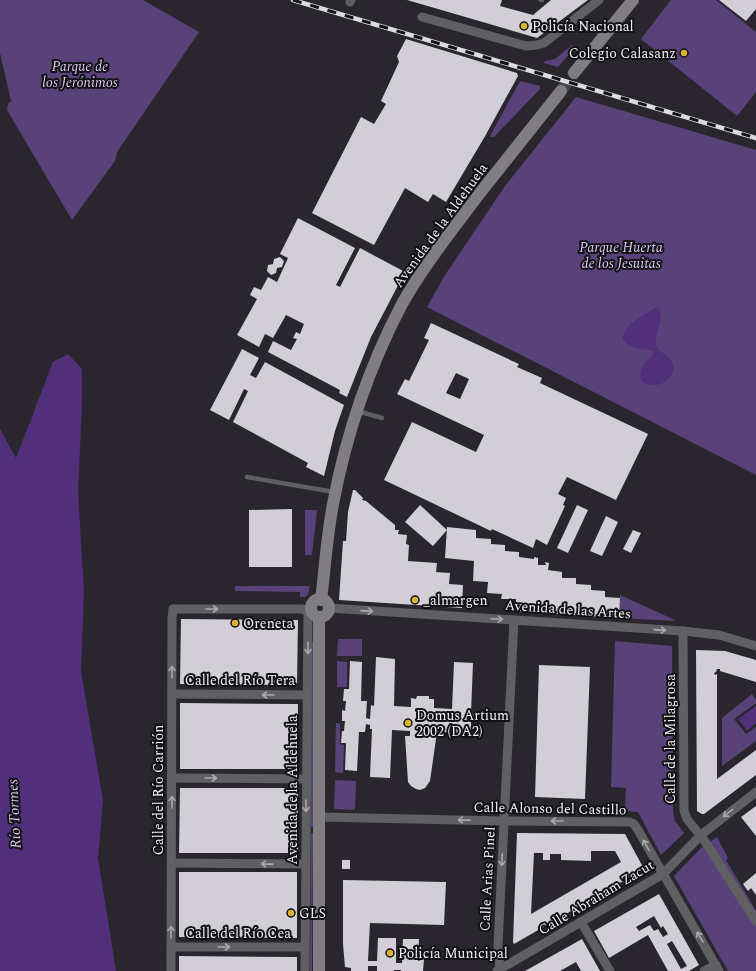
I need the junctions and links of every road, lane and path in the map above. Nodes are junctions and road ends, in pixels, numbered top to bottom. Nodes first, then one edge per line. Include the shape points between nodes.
1 (598, 0) edge
2 (633, 0) edge
3 (422, 17) dead end
4 (574, 73) tunnel mouth
5 (561, 91) tunnel mouth
6 (357, 411) junction
7 (382, 418) dead end
8 (247, 477) dead end
9 (336, 492) junction
10 (325, 604) junction
11 (313, 612) junction
12 (514, 620) junction
13 (683, 632) junction
14 (756, 646) edge
15 (172, 694) junction
16 (307, 695) junction
17 (172, 778) junction
18 (307, 779) junction
19 (756, 792) edge
20 (320, 818) junction
21 (503, 821) junction
22 (700, 835) junction
23 (172, 863) junction
24 (306, 864) junction
25 (663, 874) junction
26 (756, 921) edge
27 (581, 922) junction
28 (171, 947) junction
29 (305, 947) junction
30 (717, 968) edge
31 (499, 970) edge
32 (172, 971) edge
33 (305, 971) edge
34 (319, 971) edge
35 (610, 971) edge
36 (704, 971) edge

1 - 3 street via 544,43 537,45 526,46
2 - 4 main road
5 - 6 main road, Avenida de la Aldehuela via 458,221 421,273 382,345
6 - 7 lane
6 - 9 main road, Avenida de la Aldehuela
8 - 9 lane
9 - 10 main road, Avenida de la Aldehuela via 327,548
10 - 11 main road via 327,614
10 -> 12 street, Avenida de las Artes
15 -> 11 street, Calle del Río Carrión via 173,609
11 -> 16 street, Avenida de la Aldehuela
11 - 20 main road, Avenida de la Aldehuela
12 -> 13 street, Avenida de las Artes
12 - 21 street, Calle Arias Pinel
13 - 14 street, Avenida de las Artes via 719,635
13 - 22 street, Calle de la Milagrosa via 684,811
16 -> 15 street, Calle del Río Tera
15 - 17 street, Calle del Río Carrión
16 - 18 street, Avenida de la Aldehuela
17 -> 18 street
23 -> 17 street, Calle del Río Carrión
18 -> 24 street, Avenida de la Aldehuela
19 -> 22 street, Calle Abraham Zacut
21 -> 20 street, Calle Alonso del Castillo
20 - 34 main road, Avenida de la Aldehuela
25 -> 21 street, Calle Alonso del Castillo via 638,830 630,822
21 -> 31 street, Calle Arias Pinel
22 - 25 street, Calle Abraham Zacut
22 - 26 street, Calle de la Milagrosa
24 -> 23 street
28 -> 23 street, Calle del Río Carrión
24 - 29 street, Avenida de la Aldehuela
25 - 27 street, Calle Abraham Zacut
30 -> 25 street, Calle Alonso del Castillo
27 - 31 street, Calle Abraham Zacut
27 - 35 street
28 -> 29 street, Calle del Río Cea
28 - 32 street, Calle del Río Carrión
29 - 33 street, Avenida de la Aldehuela
30 - 36 street

